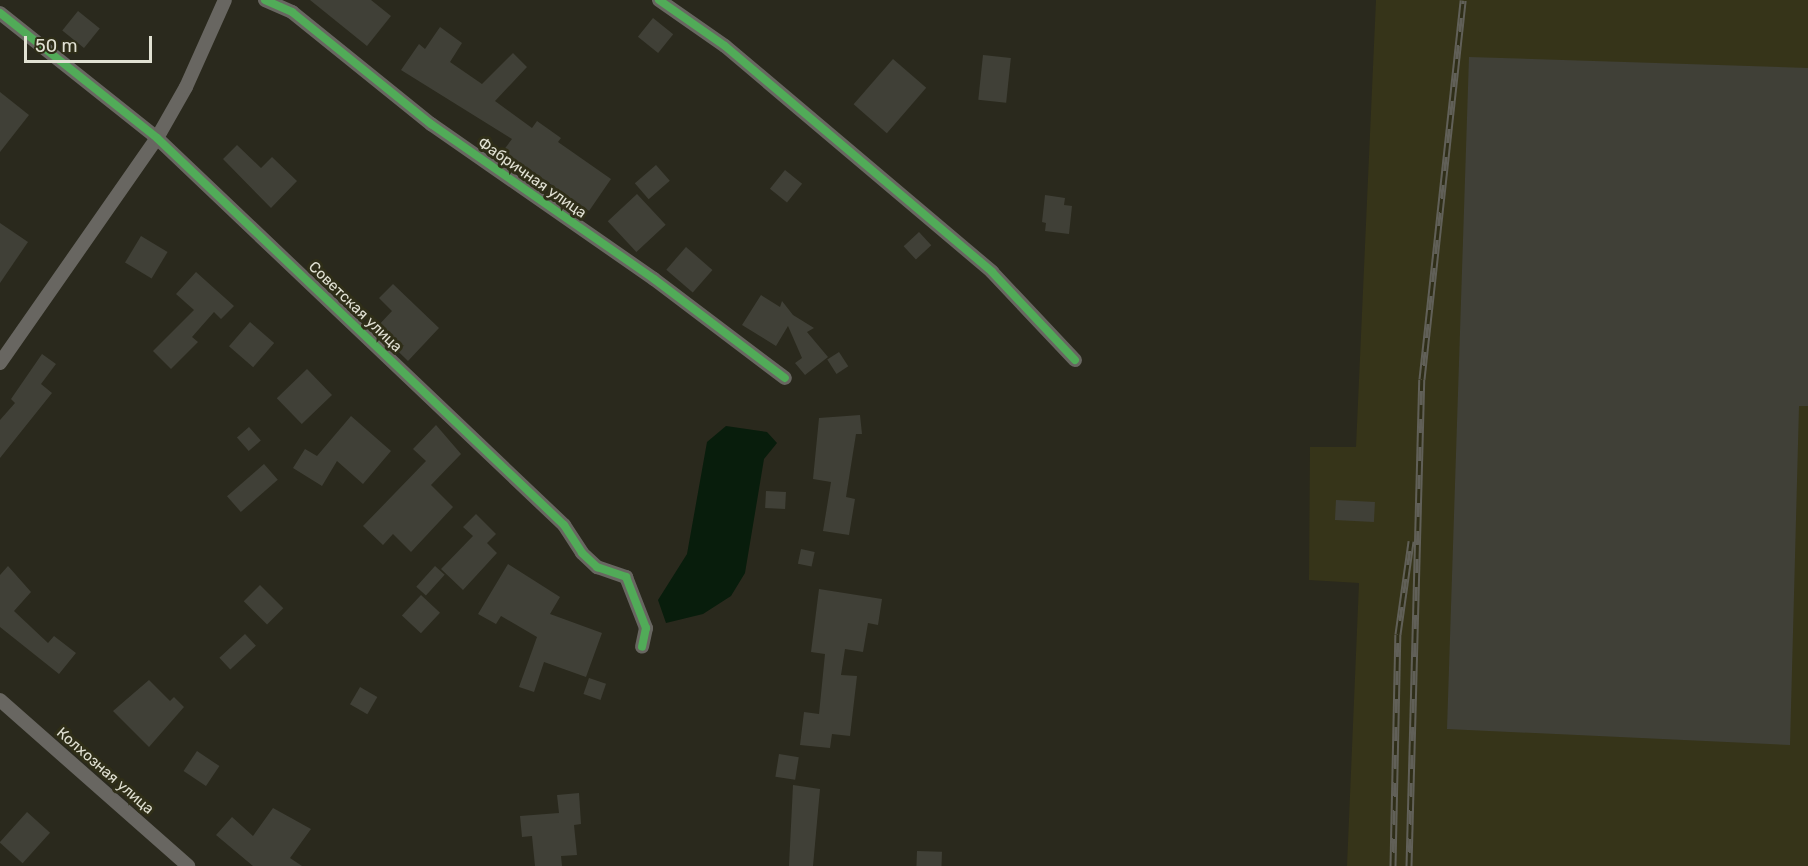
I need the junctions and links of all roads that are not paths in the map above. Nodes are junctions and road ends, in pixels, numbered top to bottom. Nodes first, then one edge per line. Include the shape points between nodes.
1 (225, 0) edge
2 (265, 0) edge
3 (659, 0) edge
4 (0, 12) edge
5 (157, 138) junction
6 (1075, 360) dead end
7 (0, 363) edge
8 (785, 378) dead end
9 (642, 647) dead end
10 (0, 700) edge
11 (188, 866) edge

1 - 5 street via 186,87
2 - 8 street, Фабричная улица via 292,12 431,124 654,279
3 - 6 street via 725,46 992,272
4 - 5 street, Советская улица
5 - 7 street
5 - 9 street, Советская улица via 564,525 582,554 597,567 626,577 646,628
10 - 11 street, Колхозная улица

